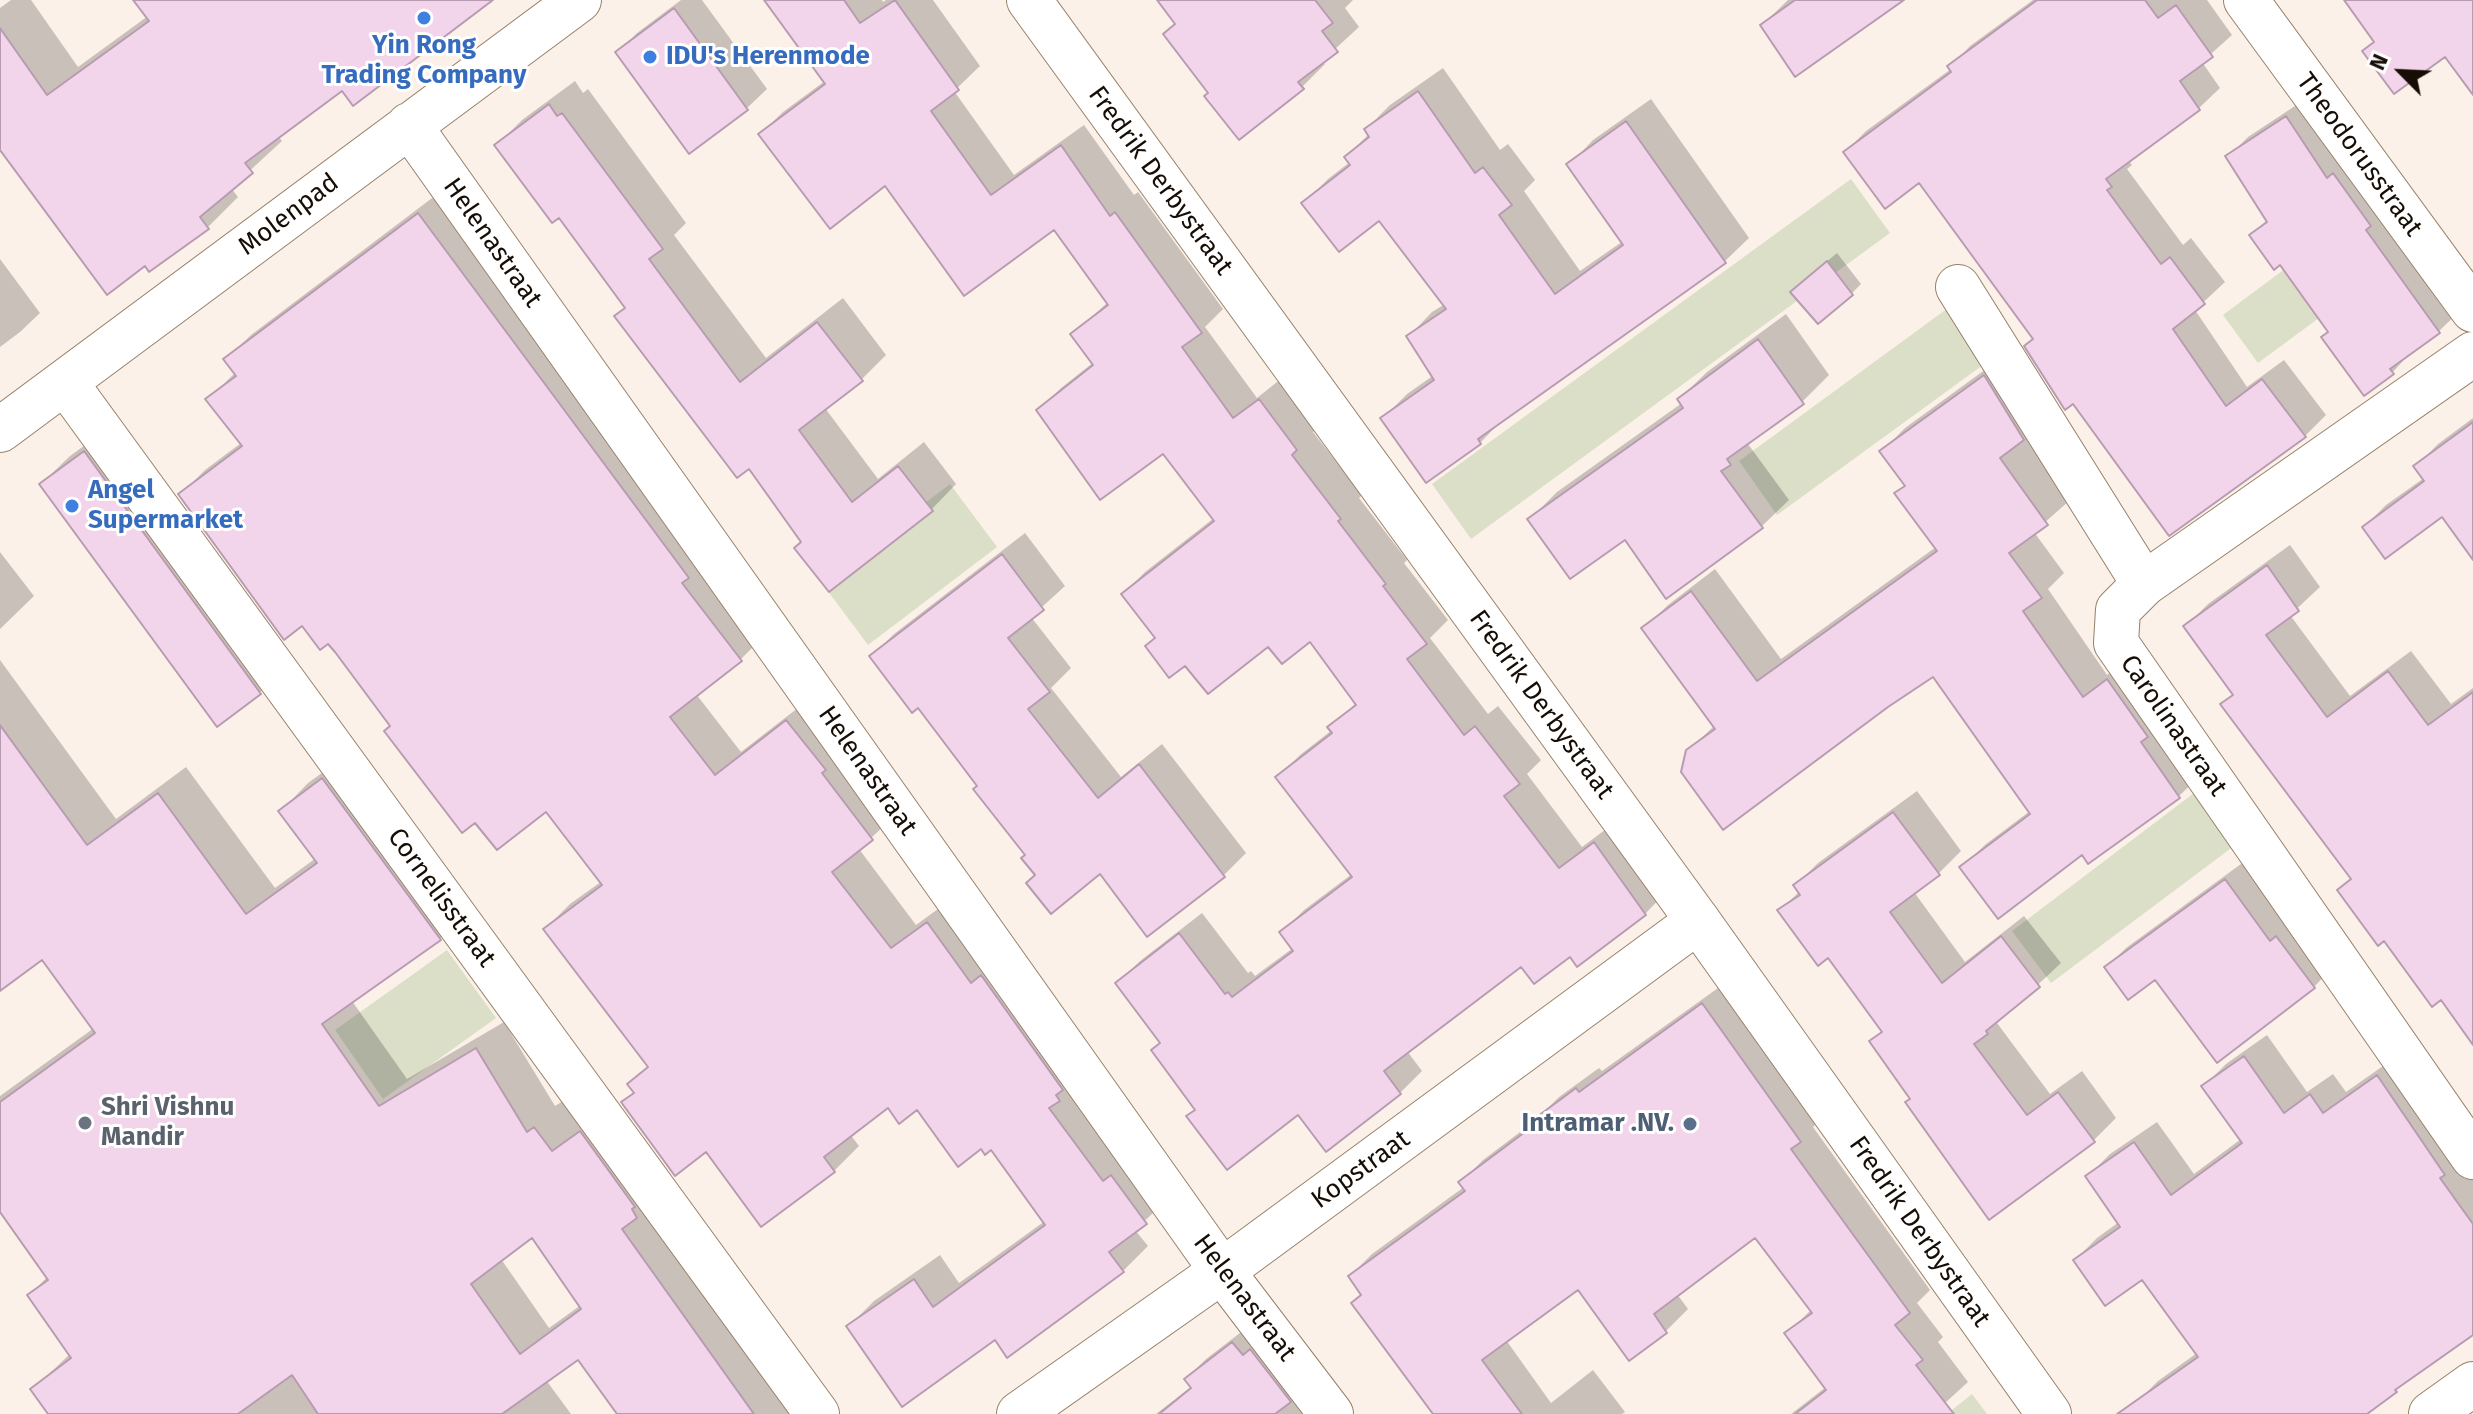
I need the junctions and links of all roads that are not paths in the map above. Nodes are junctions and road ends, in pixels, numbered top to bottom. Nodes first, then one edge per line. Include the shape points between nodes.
1 (579, 0) edge
2 (1029, 0) edge
3 (2246, 0) edge
4 (409, 125) junction
5 (1958, 287) dead end
6 (2473, 310) edge
7 (2473, 354) edge
8 (65, 382) junction
9 (0, 430) edge
10 (2144, 584) junction
11 (1698, 921) junction
12 (2473, 1157) edge
13 (1222, 1271) junction
14 (2473, 1384) edge
15 (817, 1414) edge
16 (1019, 1414) edge
17 (1331, 1414) edge
18 (2049, 1414) edge
19 (2431, 1414) edge

1 - 4 street, Molenpad
2 - 11 street, Fredrik Derbystraat
3 - 6 street, Theodorusstraat
4 - 8 street, Molenpad
4 - 13 street, Helenastraat
5 - 10 street
7 - 10 street, Carolinastraat
8 - 9 street, Molenpad
8 - 15 street, Cornelisstraat
10 - 12 street, Carolinastraat via 2118,610 2116,643
11 - 13 street, Kopstraat
11 - 18 street, Fredrik Derbystraat
13 - 16 street, Kopstraat
13 - 17 street, Helenastraat
14 - 19 street

